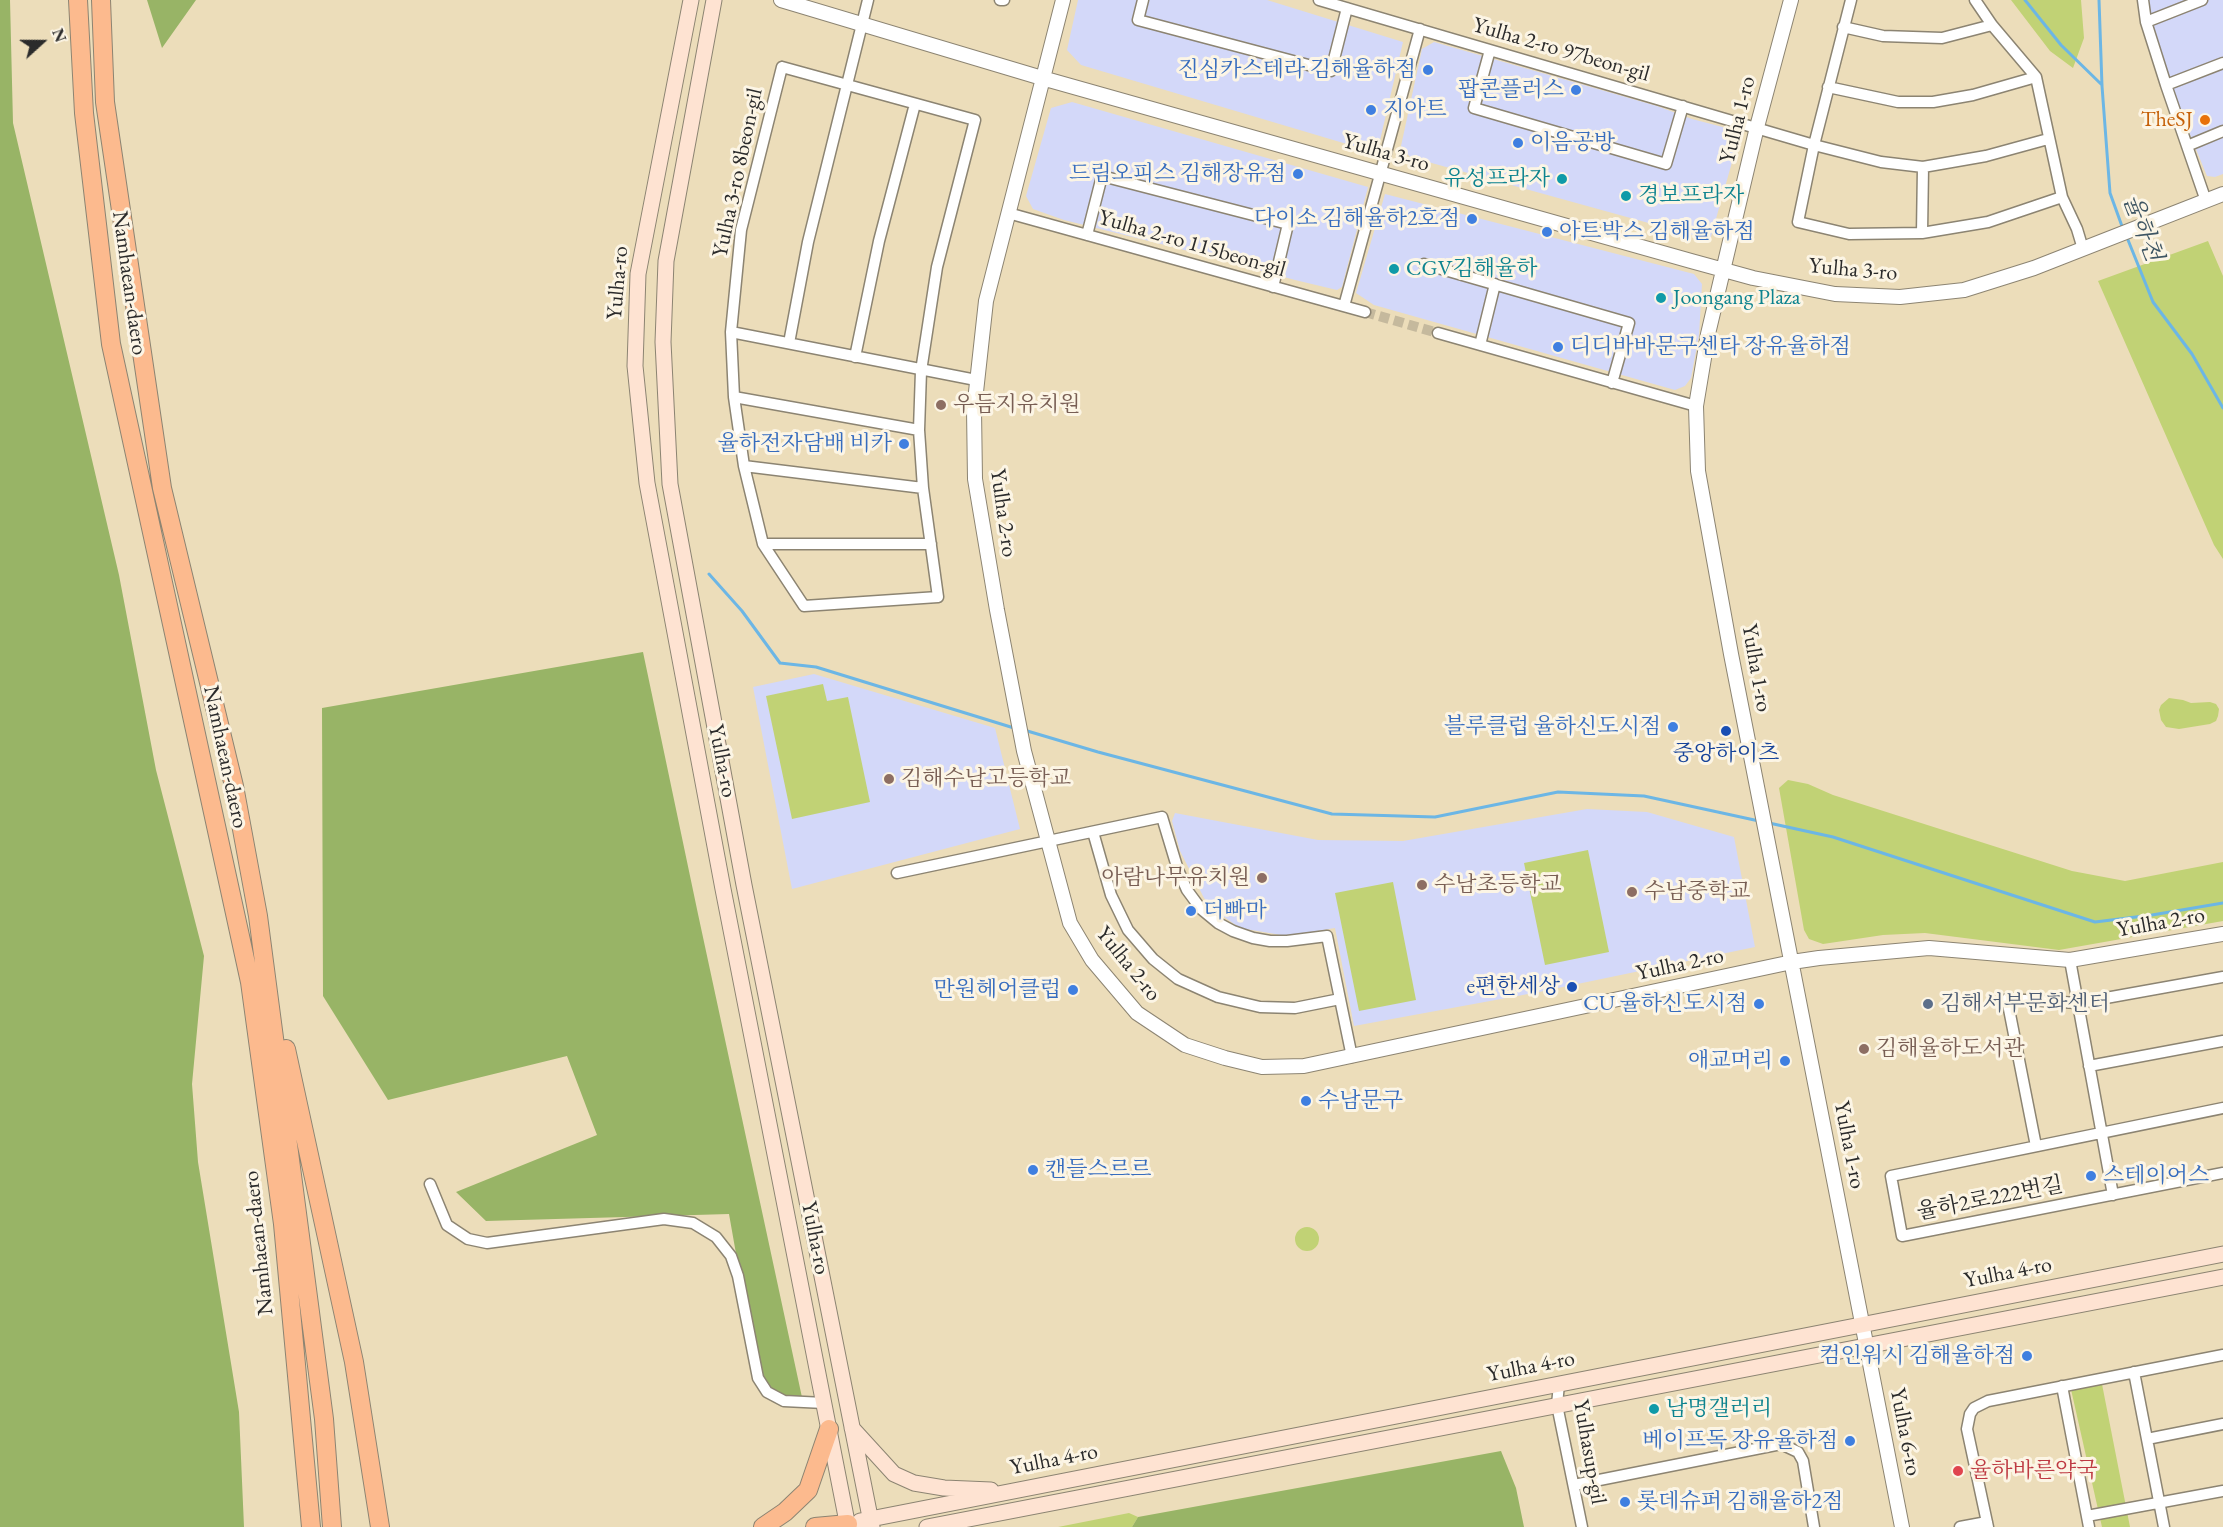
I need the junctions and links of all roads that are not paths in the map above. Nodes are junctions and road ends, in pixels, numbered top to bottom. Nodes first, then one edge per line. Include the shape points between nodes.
1 (78, 0) edge
2 (101, 0) edge
3 (691, 0) edge
4 (714, 0) edge
5 (781, 0) edge
6 (868, 0) edge
7 (1063, 0) edge
8 (1143, 0) edge
9 (1319, 0) edge
10 (1791, 0) edge
11 (1851, 0) edge
12 (1975, 0) edge
13 (2143, 0) edge
14 (2202, 0) edge
15 (1347, 8) junction
16 (2146, 22) junction
17 (862, 24) junction
18 (1992, 25) junction
19 (1843, 27) junction
20 (1420, 29) junction
21 (1490, 50) junction
22 (2223, 63) edge
23 (2036, 77) junction
24 (1042, 78) junction
25 (846, 84) junction
26 (2166, 85) junction
27 (1828, 87) junction
28 (915, 104) junction
29 (1683, 106) junction
30 (1757, 127) junction
31 (2223, 131) edge
32 (2048, 139) junction
33 (1814, 145) junction
34 (2187, 146) junction
35 (1923, 167) junction
36 (1380, 174) junction
37 (2223, 194) edge
38 (2062, 197) junction
39 (2206, 201) junction
40 (1008, 213) junction
41 (1922, 233) junction
42 (1087, 235) junction
43 (2089, 246) junction
44 (1424, 264) dead end
45 (1723, 270) junction
46 (1496, 284) junction
47 (1273, 286) junction
48 (1344, 306) junction
49 (1365, 312) tunnel mouth
50 (731, 332) junction
51 (1438, 333) tunnel mouth
52 (789, 343) junction
53 (1480, 345) junction
54 (855, 357) junction
55 (921, 371) junction
56 (976, 380) junction
57 (1612, 382) junction
58 (734, 397) junction
59 (1696, 406) junction
60 (919, 430) junction
61 (744, 466) junction
62 (923, 488) junction
63 (763, 544) junction
64 (931, 544) junction
65 (1093, 832) junction
66 (1049, 841) junction
67 (897, 873) dead end
68 (258, 916) junction
69 (2223, 934) edge
70 (2070, 960) junction
71 (1792, 962) junction
72 (2223, 976) edge
73 (1340, 999) junction
74 (2078, 1003) junction
75 (2223, 1041) edge
76 (1352, 1057) junction
77 (2090, 1066) junction
78 (2223, 1108) edge
79 (2102, 1133) junction
80 (2036, 1146) junction
81 (2223, 1173) edge
82 (430, 1184) dead end
83 (2113, 1195) junction
84 (2223, 1254) edge
85 (2223, 1277) edge
86 (1863, 1325) junction
87 (1867, 1346) junction
88 (2223, 1355) edge
89 (2134, 1372) junction
90 (1559, 1384) junction
91 (2062, 1386) junction
92 (824, 1403) junction
93 (1557, 1406) junction
94 (2223, 1424) edge
95 (852, 1427) junction
96 (829, 1429) junction
97 (2147, 1438) junction
98 (1574, 1485) junction
99 (1015, 1491) junction
100 (2223, 1491) edge
101 (2159, 1503) junction
102 (2088, 1522) edge
103 (871, 1523) edge
104 (959, 1524) edge
105 (848, 1525) edge
106 (1987, 1525) edge
107 (311, 1527) edge
108 (332, 1527) edge
109 (380, 1527) edge
110 (763, 1527) edge
111 (815, 1527) edge
112 (927, 1527) edge
113 (1582, 1527) edge
114 (1814, 1527) edge
115 (1902, 1527) edge
116 (1960, 1527) edge
117 (2164, 1527) edge

1 - 107 highway, Namhaean-daero via 84,114 111,344 250,982 283,1224
2 - 68 highway, Namhaean-daero via 105,102 162,488 234,786
3 - 92 main road, Yulha-ro via 638,274 635,366 647,483
4 - 95 main road, Yulha-ro via 666,261 663,342 670,484 744,885
5 - 17 street, Yulha 3-ro
6 - 17 street
7 - 24 street, Yulha 2-ro
8 - 15 street via 1138,20 1331,70
9 - 15 street, Yulha 2-ro 97beon-gil
10 - 30 street, Yulha 1-ro
11 - 19 street
12 - 18 street
13 - 16 street
14 - 16 street
15 - 20 street, Yulha 2-ro 97beon-gil
16 - 26 street
17 - 24 street, Yulha 3-ro
17 - 25 street
18 - 19 street via 1942,38 1883,36
18 - 23 street
19 - 27 street
20 - 21 street, Yulha 2-ro 97beon-gil
20 - 36 street
21 - 29 street, Yulha 2-ro 97beon-gil
21 - 29 street via 1474,108 1666,164
22 - 26 street
23 - 27 street via 1933,102 1898,102
23 - 32 street
24 - 36 street, Yulha 3-ro
24 - 40 street, Yulha 2-ro
25 - 28 street, Yulha 3-ro 8beon-gil
25 - 50 street, Yulha 3-ro 8beon-gil via 782,67 741,230
25 - 52 street via 808,242
26 - 34 street
27 - 33 street
28 - 54 street via 879,241
28 - 55 street, Yulha 3-ro 8beon-gil via 975,120 938,267
29 - 30 street, Yulha 2-ro 97beon-gil
30 - 33 street, Yulha 2-ro 97beon-gil
30 - 45 street, Yulha 1-ro
31 - 34 street
32 - 35 street, Yulha 2-ro 97beon-gil via 1986,156
32 - 38 street
33 - 35 street, Yulha 2-ro 97beon-gil via 1881,162
33 - 41 street via 1798,222 1849,234
34 - 39 street
35 - 41 street
36 - 45 street, Yulha 3-ro
36 - 48 street
37 - 39 street, Yulha 3-ro
38 - 41 street via 1988,222
38 - 43 street
39 - 43 street, Yulha 3-ro
40 - 42 street, Yulha 2-ro 115beon-gil
40 - 56 street, Yulha 2-ro via 986,301
42 - 47 street, Yulha 2-ro 115beon-gil
42 - 47 street via 1102,176 1288,224
43 - 45 street, Yulha 3-ro via 1965,290 1900,297 1835,294
44 - 46 street
45 - 59 street, Yulha 1-ro
46 - 53 street
46 - 57 street via 1629,323
47 - 48 street, Yulha 2-ro 115beon-gil
48 - 49 street, Yulha 2-ro 115beon-gil
50 - 52 street
50 - 58 street
51 - 53 street
52 - 54 street
53 - 57 street
54 - 55 street
55 - 56 street
55 - 60 street
56 - 66 street, Yulha 2-ro via 975,478 1013,699
57 - 59 street
58 - 60 street
58 - 61 street
59 - 71 street, Yulha 1-ro via 1698,471 1705,520
60 - 62 street
61 - 62 street
61 - 63 street
62 - 64 street
63 - 64 street
63 - 64 street via 804,606 938,597
65 - 66 street
65 - 73 street via 1111,896 1128,930 1153,959 1178,979 1218,997 1260,1007 1295,1008
65 - 73 street via 1162,817 1178,870 1201,909 1233,932 1252,938 1287,941 1327,936
66 - 67 street
66 - 76 street, Yulha 2-ro via 1071,922 1092,960 1137,1013 1185,1045 1262,1067 1304,1066
68 - 108 highway, Namhaean-daero via 324,1419
68 - 109 highway via 354,1362
69 - 70 street, Yulha 2-ro
70 - 71 street, Yulha 2-ro via 1929,948
70 - 74 street
71 - 76 street, Yulha 2-ro
71 - 86 street, Yulha 1-ro
72 - 74 street, 율하2로222번길
73 - 76 street
74 - 77 street
74 - 80 street, 율하2로222번길 via 2007,999
75 - 77 street
77 - 79 street
78 - 79 street, 율하2로222번길
79 - 80 street, 율하2로222번길
79 - 83 street
80 - 83 street, 율하2로222번길 via 1891,1176 1902,1236
81 - 83 street, 율하2로222번길
82 - 92 street via 447,1225 468,1239 487,1243 664,1218 693,1223 716,1237 731,1256 758,1378 767,1392 784,1401
84 - 86 main road, Yulha 4-ro
85 - 87 main road, Yulha 4-ro
86 - 87 street, Yulha 1-ro
86 - 90 main road, Yulha 4-ro
87 - 93 main road, Yulha 4-ro
87 - 115 street, Yulha 6-ro
88 - 89 street
89 - 91 street
89 - 97 street
90 - 93 street, Yulhasup-gil
90 - 99 main road, Yulha 4-ro
91 - 102 street
91 - 106 street via 1988,1401 1970,1414 1968,1429
92 - 96 main road, Yulha-ro
93 - 98 street, Yulhasup-gil
93 - 104 main road, Yulha 4-ro
94 - 97 street
95 - 99 main road via 894,1474 914,1483
95 - 103 main road, Yulha-ro
96 - 105 main road, Yulha-ro
96 - 110 highway via 808,1490
97 - 101 street
98 - 113 street, Yulhasup-gil
98 - 114 street via 1781,1444 1798,1452 1803,1461
99 - 103 main road, Yulha 4-ro
100 - 101 street
101 - 102 street
101 - 117 street
103 - 105 main road, Yulha 4-ro
104 - 112 main road, Yulha 4-ro
105 - 111 highway
106 - 116 street

